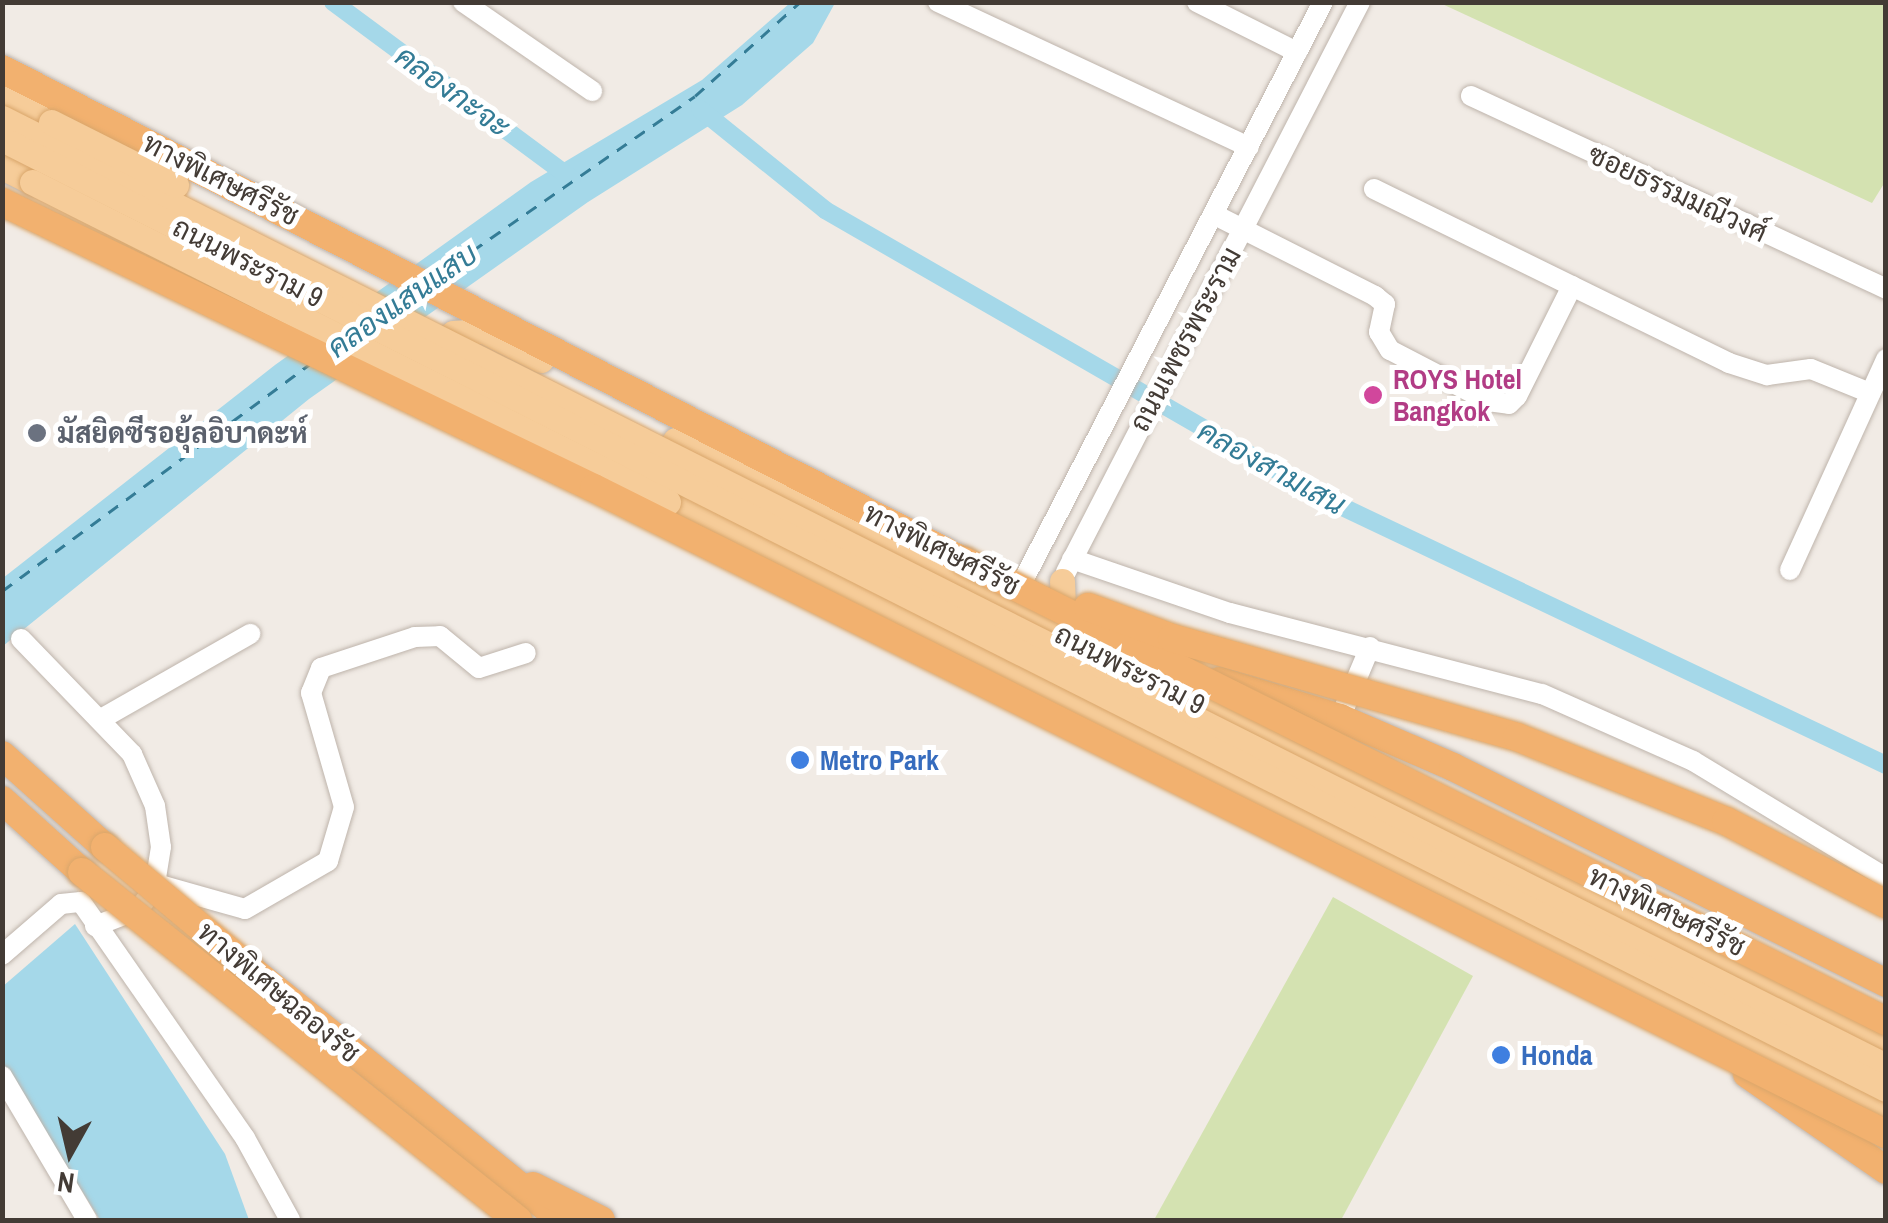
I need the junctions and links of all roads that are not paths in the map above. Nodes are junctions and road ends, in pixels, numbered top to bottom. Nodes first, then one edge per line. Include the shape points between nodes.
1 (463, 2) edge
2 (938, 2) edge
3 (1197, 2) edge
4 (1323, 2) edge
5 (1360, 2) edge
6 (1297, 52) junction
7 (2, 69) edge
8 (592, 91) dead end
9 (1471, 96) dead end
10 (2, 97) edge
11 (2, 118) edge
12 (2, 139) edge
13 (1249, 147) junction
14 (2, 167) edge
15 (1374, 189) dead end
16 (2, 202) edge
17 (1214, 214) junction
18 (1242, 229) junction
19 (1572, 286) junction
20 (1886, 289) edge
21 (1886, 359) edge
22 (1870, 393) junction
23 (783, 495) junction
24 (754, 545) junction
25 (964, 561) junction
26 (1067, 570) junction
27 (1790, 570) dead end
28 (1009, 608) junction
29 (1042, 625) junction
30 (250, 634) dead end
31 (1067, 637) junction
32 (21, 638) dead end
33 (1370, 647) junction
34 (526, 653) dead end
35 (1108, 658) junction
36 (984, 661) junction
37 (1016, 678) junction
38 (1340, 718) junction
39 (101, 719) junction
40 (2, 755) edge
41 (2, 800) edge
42 (1886, 878) edge
43 (156, 884) junction
44 (1886, 904) edge
45 (95, 926) junction
46 (2, 956) edge
47 (1886, 982) edge
48 (1886, 1021) edge
49 (1701, 1043) junction
50 (1886, 1048) edge
51 (1886, 1066) edge
52 (1806, 1075) junction
53 (2, 1076) edge
54 (1886, 1089) edge
55 (1886, 1114) edge
56 (1886, 1134) edge
57 (1886, 1155) edge
58 (1886, 1170) edge
59 (499, 1172) junction
60 (87, 1220) edge
61 (290, 1220) edge
62 (518, 1220) edge
63 (561, 1220) edge
64 (601, 1220) edge

1 - 8 street
2 - 13 street
3 - 6 street
4 - 6 street, ถนนเพชรพระราม
5 - 18 street, ถนนเพชรพระราม
6 - 13 street, ถนนเพชรพระราม
7 - 25 highway, ทางพิเศษศรีรัช
9 - 20 street, ซอยธรรมมณีวงศ์
10 - 23 main road, ถนนพระราม 9, bridge
11 - 51 main road, ถนนพระราม 9, bridge
12 - 54 main road, ถนนพระราม 9, bridge
13 - 17 street, ถนนเพชรพระราม
14 - 24 main road, ถนนพระราม 9, bridge
15 - 19 street
16 - 49 highway, bridge via 594,488
17 - 18 street
17 - 28 street, ถนนเพชรพระราม
18 - 19 street via 1385,304 1379,332 1390,350 1488,401 1510,404
18 - 26 street, ถนนเพชรพระราม
19 - 22 street via 1729,363 1768,374 1810,368
21 - 22 street
22 - 27 street
23 - 24 main road via 714,446 484,331 453,333 438,348 429,394 441,408 680,528
23 - 28 main road, ถนนพระราม 9
24 - 36 main road, ถนนพระราม 9
25 - 44 highway, bridge via 1172,638 1517,737 1726,821
25 - 48 highway, ทางพิเศษศรีรัช, bridge
26 - 29 street, ถนนเพชรพระราม
26 - 31 main road
26 - 33 street
28 - 29 main road, ถนนพระราม 9
28 - 36 street, ถนนเพชรพระราม
29 - 31 main road, ถนนพระราม 9
29 - 37 street, ถนนเพชรพระราม
30 - 39 street
31 - 35 main road, ถนนพระราม 9
32 - 39 street
33 - 38 street
33 - 42 street via 1542,694 1693,761
34 - 43 street via 478,668 440,636 415,636 322,668 311,693 344,807 328,860 245,909
35 - 38 highway via 1217,681
35 - 50 main road, ถนนพระราม 9
36 - 37 main road, ถนนพระราม 9
37 - 52 main road, ถนนพระราม 9
38 - 47 highway
39 - 43 street via 132,754 150,790 160,831
40 - 59 highway, ทางพิเศษฉลองรัช, bridge
41 - 62 highway, ทางพิเศษฉลองรัช, bridge via 82,872
43 - 45 street via 137,910
45 - 46 street via 81,902 68,900
45 - 61 street via 245,1138
49 - 56 highway, bridge
49 - 58 highway, bridge
52 - 55 main road, ถนนพระราม 9
52 - 57 highway via 1841,1119
53 - 60 street
59 - 63 highway, ทางพิเศษฉลองรัช
59 - 64 highway

